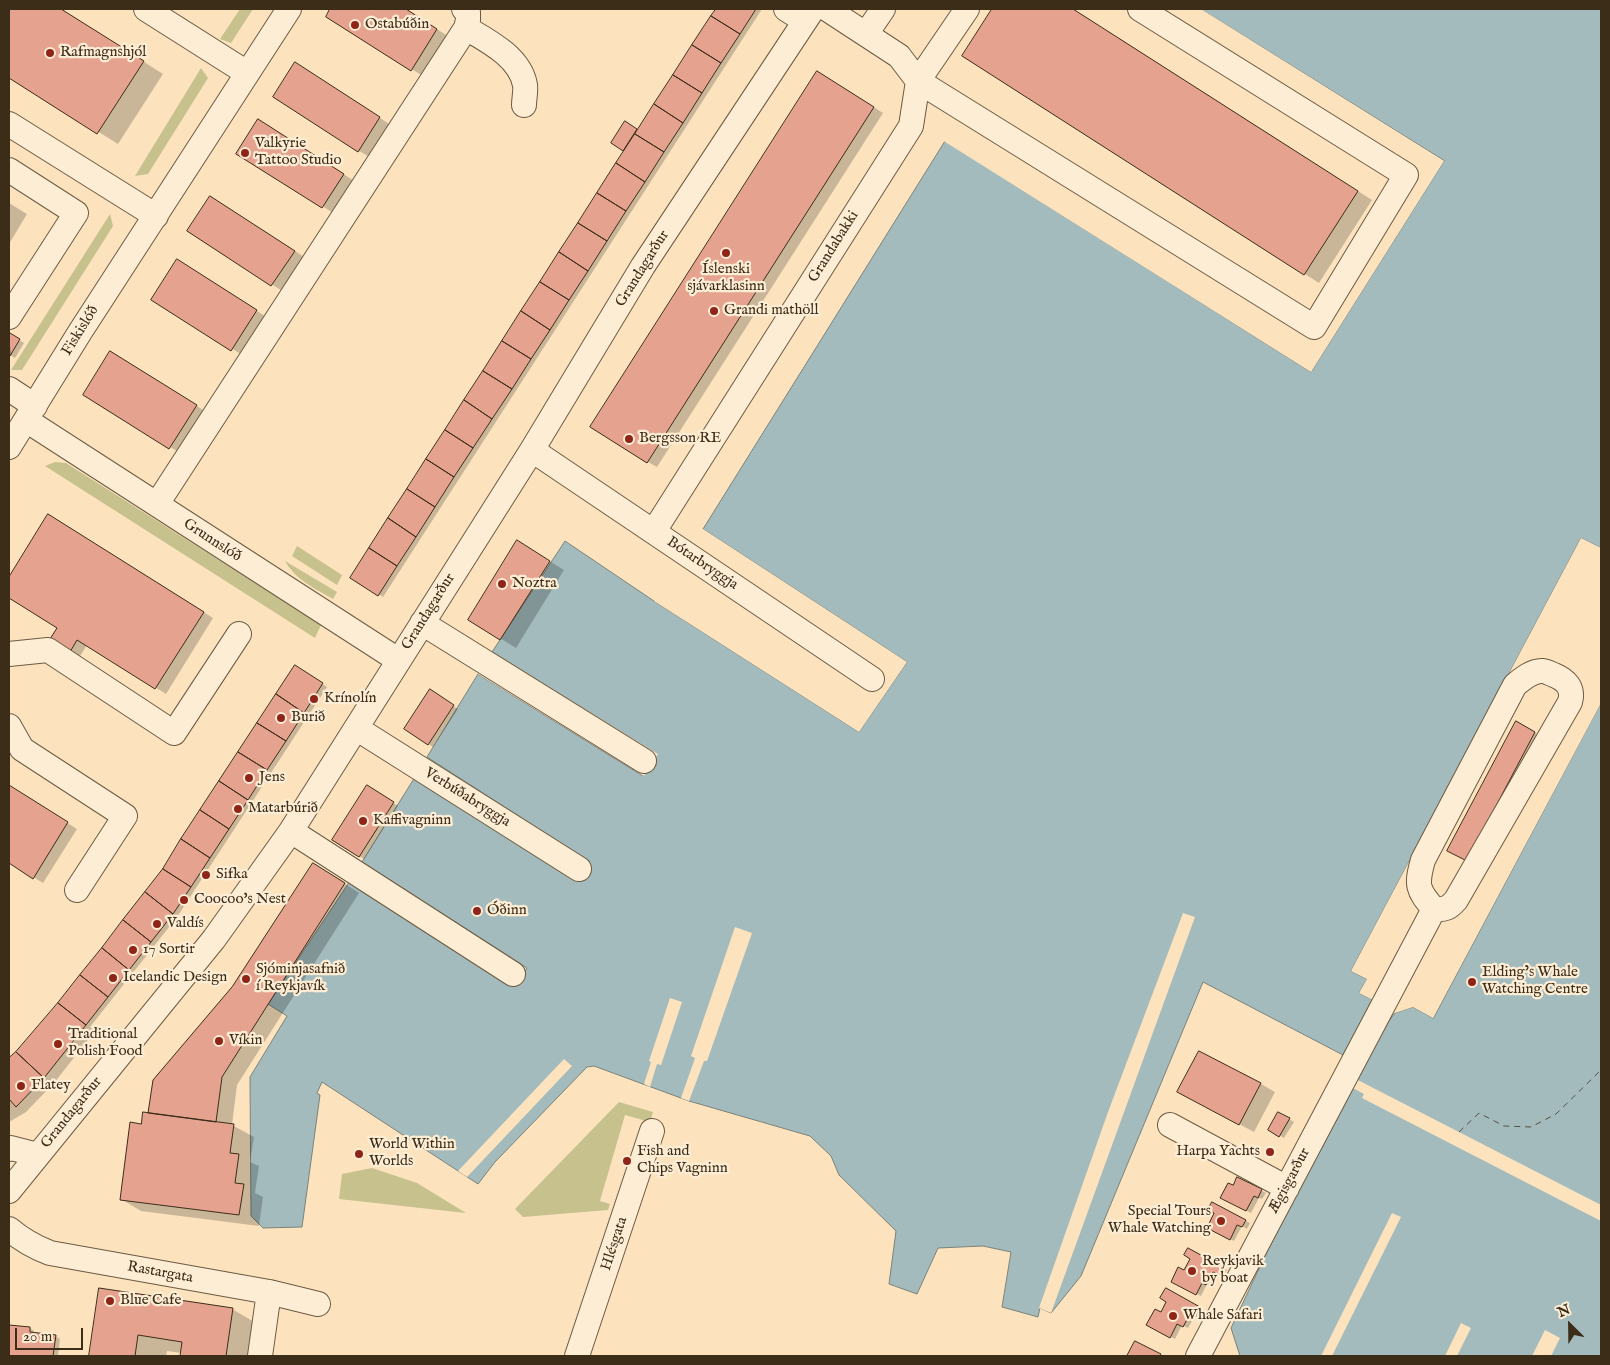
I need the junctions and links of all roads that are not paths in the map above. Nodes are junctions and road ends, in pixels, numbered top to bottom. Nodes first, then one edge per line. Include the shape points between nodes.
1 (146, 9) edge
2 (289, 9) edge
3 (827, 9) edge
4 (882, 9) edge
5 (967, 9) edge
6 (1140, 9) edge
7 (801, 13) edge
8 (465, 18) edge
9 (866, 34) junction
10 (247, 73) junction
11 (918, 81) junction
12 (524, 105) dead end
13 (9, 124) edge
14 (9, 170) edge
15 (156, 216) junction
16 (9, 317) edge
17 (9, 389) edge
18 (31, 413) junction
19 (9, 447) edge
20 (532, 450) junction
21 (157, 504) junction
22 (654, 531) junction
23 (422, 623) junction
24 (239, 634) dead end
25 (9, 654) edge
26 (398, 660) junction
27 (872, 679) dead end
28 (9, 726) edge
29 (356, 728) junction
30 (644, 760) dead end
31 (291, 831) junction
32 (578, 869) dead end
33 (77, 890) dead end
34 (1434, 909) junction
35 (512, 974) dead end
36 (1170, 1125) dead end
37 (652, 1131) dead end
38 (9, 1150) edge
39 (38, 1155) junction
40 (1286, 1188) junction
41 (9, 1190) edge
42 (9, 1228) edge
43 (269, 1292) junction
44 (318, 1304) dead end
45 (260, 1356) edge
46 (577, 1356) edge
47 (1198, 1356) edge

1 - 10 street
2 - 10 street, Fiskislóð
3 - 9 street
4 - 9 street
5 - 11 street, Grandabakki
6 - 11 street via 1406,175 1314,327
7 - 20 street, Grandagarður
8 - 12 street via 516,65 525,84
8 - 21 street
9 - 11 street via 899,56
10 - 15 street, Fiskislóð
11 - 22 street, Grandabakki via 911,126
13 - 15 street
14 - 16 street via 76,213
15 - 18 street, Fiskislóð
17 - 18 street, Grunnslóð
18 - 19 street, Fiskislóð
18 - 21 street, Grunnslóð
20 - 22 street, Bótarbryggja
20 - 23 street, Grandagarður
21 - 26 street, Grunnslóð
22 - 27 street, Bótarbryggja
23 - 26 street, Grandagarður
23 - 30 street
24 - 25 street via 174,733 48,650
26 - 29 street, Grandagarður
28 - 33 street via 22,749 126,816
29 - 31 street, Grandagarður
29 - 32 street, Verbúðabryggja
31 - 35 street
31 - 39 street, Grandagarður via 214,939
34 - 34 street via 1449,908 1456,900 1570,702 1570,687 1564,679 1543,670 1515,685 1423,860 1418,883
34 - 40 street, Ægisgarður
36 - 40 street
37 - 46 street, Hlésgata
38 - 39 street
39 - 41 street, Grandagarður
40 - 47 street, Ægisgarður
42 - 43 street, Rastargata via 32,1247 50,1253
43 - 44 street, Rastargata
43 - 45 street

